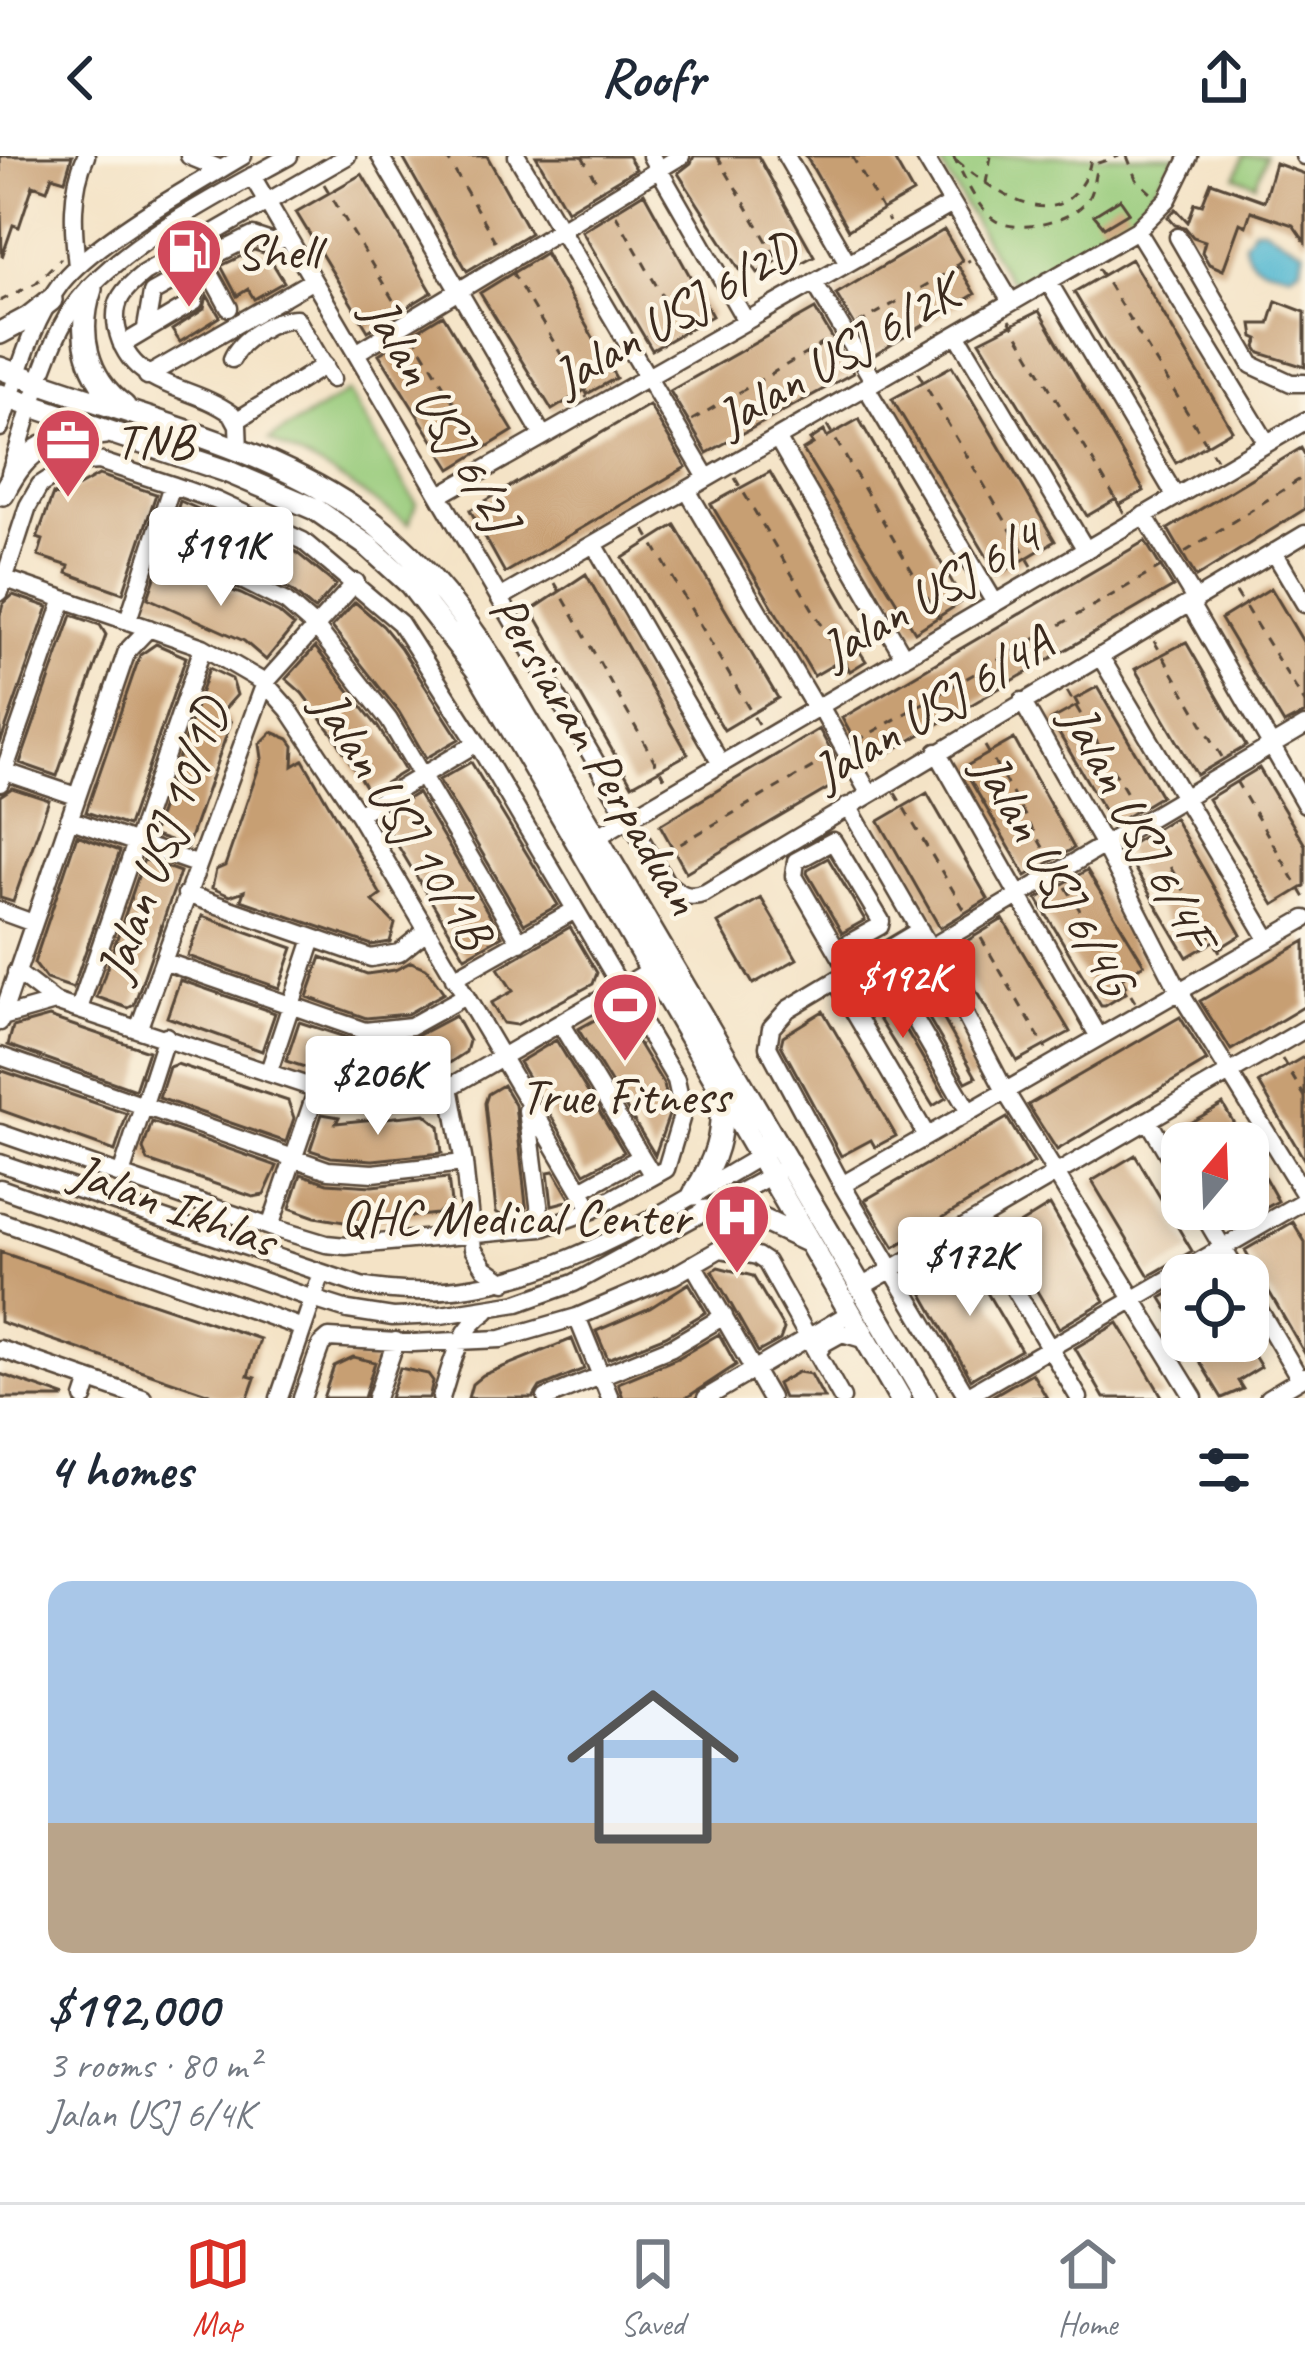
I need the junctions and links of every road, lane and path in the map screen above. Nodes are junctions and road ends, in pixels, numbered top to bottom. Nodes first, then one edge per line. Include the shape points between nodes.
1 (86, 156) edge
2 (190, 156) edge
3 (243, 156) edge
4 (289, 156) edge
5 (347, 156) edge
6 (380, 156) edge
7 (446, 156) edge
8 (517, 156) edge
9 (582, 156) edge
10 (681, 156) edge
11 (717, 156) edge
12 (786, 156) edge
13 (852, 156) edge
14 (924, 156) edge
15 (991, 156) edge
16 (1091, 156) edge
17 (1119, 156) edge
18 (1127, 156) edge
19 (1189, 156) edge
20 (954, 158) edge
21 (655, 163) edge
22 (221, 169) junction
23 (252, 176) junction
24 (986, 185) junction
25 (608, 200) junction
26 (266, 201) junction
27 (1165, 203) junction
28 (952, 204) junction
29 (560, 229) junction
30 (1137, 230) junction
31 (287, 236) junction
32 (897, 236) junction
33 (1178, 237) dead end
34 (194, 244) junction
35 (75, 245) junction
36 (982, 253) junction
37 (177, 254) junction
38 (1090, 257) junction
39 (203, 261) junction
40 (506, 262) junction
41 (848, 263) junction
42 (76, 266) junction
43 (188, 273) junction
44 (314, 280) junction
45 (1048, 281) junction
46 (814, 282) junction
47 (91, 289) junction
48 (459, 290) junction
49 (797, 292) junction
50 (1211, 296) junction
51 (51, 300) junction
52 (0, 301) edge
53 (1006, 305) junction
54 (229, 308) dead end
55 (1186, 310) junction
56 (746, 321) junction
57 (1225, 321) junction
58 (146, 328) junction
59 (844, 332) junction
60 (0, 333) edge
61 (957, 334) junction
62 (1202, 335) junction
63 (122, 345) junction
64 (694, 350) junction
65 (356, 352) junction
66 (232, 359) dead end
67 (910, 361) junction
68 (9, 371) edge
69 (146, 376) junction
70 (647, 377) junction
71 (41, 383) junction
72 (1305, 383) edge
73 (870, 384) junction
74 (5, 397) edge
75 (34, 406) junction
76 (593, 407) junction
77 (820, 413) junction
78 (137, 414) junction
79 (236, 421) junction
80 (1305, 421) edge
81 (0, 428) edge
82 (677, 428) junction
83 (111, 432) junction
84 (543, 436) junction
85 (777, 438) junction
86 (1267, 443) junction
87 (239, 452) junction
88 (728, 466) junction
89 (1222, 470) junction
90 (1305, 476) edge
91 (707, 478) junction
92 (172, 485) junction
93 (687, 490) junction
94 (440, 495) junction
95 (1176, 497) junction
96 (2, 498) edge
97 (638, 518) junction
98 (1137, 520) junction
99 (1305, 534) edge
100 (594, 544) junction
101 (152, 546) junction
102 (1086, 550) junction
103 (1274, 552) junction
104 (1172, 560) junction
105 (548, 571) junction
106 (1039, 577) junction
107 (1, 580) edge
108 (1228, 581) junction
109 (356, 582) junction
110 (500, 598) junction
111 (64, 599) junction
112 (1193, 602) junction
113 (994, 604) junction
114 (1305, 604) edge
115 (123, 618) junction
116 (315, 627) junction
117 (149, 628) junction
118 (947, 631) junction
119 (203, 647) junction
120 (127, 651) junction
121 (1100, 656) junction
122 (904, 657) junction
123 (265, 683) junction
124 (857, 685) junction
125 (1022, 701) junction
126 (1305, 704) edge
127 (818, 707) junction
128 (1305, 726) edge
129 (766, 738) junction
130 (477, 743) junction
131 (1274, 745) junction
132 (844, 748) junction
133 (937, 752) junction
134 (722, 764) junction
135 (1, 775) edge
136 (421, 777) junction
137 (672, 793) junction
138 (869, 793) junction
139 (76, 796) junction
140 (1184, 797) junction
141 (1305, 804) edge
142 (848, 806) junction
143 (358, 814) junction
144 (629, 818) junction
145 (69, 819) junction
146 (597, 838) junction
147 (136, 843) junction
148 (1105, 847) junction
149 (653, 860) junction
150 (196, 864) junction
151 (186, 894) junction
152 (1019, 897) junction
153 (575, 910) junction
154 (0, 911) edge
155 (1305, 919) edge
156 (33, 922) junction
157 (920, 930) junction
158 (426, 932) junction
159 (314, 939) junction
160 (1268, 940) junction
161 (520, 941) junction
162 (930, 948) junction
163 (837, 950) junction
164 (878, 956) junction
165 (163, 961) junction
166 (659, 965) junction
167 (16, 972) junction
168 (843, 977) junction
169 (454, 978) junction
170 (622, 988) junction
171 (1179, 991) junction
172 (465, 996) junction
173 (55, 1001) junction
174 (291, 1005) junction
175 (79, 1009) junction
176 (1, 1019) edge
177 (560, 1023) junction
178 (139, 1027) junction
179 (1305, 1029) edge
180 (166, 1036) junction
181 (1099, 1037) junction
182 (1275, 1047) junction
183 (0, 1056) edge
184 (502, 1057) junction
185 (269, 1071) junction
186 (1227, 1073) junction
187 (450, 1087) junction
188 (317, 1089) junction
189 (720, 1089) junction
190 (1005, 1091) junction
191 (1305, 1097) edge
192 (526, 1103) junction
193 (144, 1106) junction
194 (969, 1112) junction
195 (1148, 1120) junction
196 (0, 1133) edge
197 (927, 1136) junction
198 (1161, 1142) edge
199 (641, 1156) junction
200 (292, 1158) junction
201 (774, 1161) junction
202 (0, 1163) edge
203 (464, 1163) junction
204 (1056, 1174) junction
205 (121, 1175) junction
206 (653, 1176) junction
207 (842, 1185) junction
208 (0, 1187) edge
209 (581, 1190) junction
210 (1305, 1197) edge
211 (699, 1203) junction
212 (592, 1210) junction
213 (0, 1221) edge
214 (975, 1222) junction
215 (270, 1227) junction
216 (542, 1228) junction
217 (1212, 1230) edge
218 (472, 1234) junction
219 (812, 1244) junction
220 (1222, 1247) junction
221 (1226, 1254) edge
222 (693, 1264) junction
223 (892, 1270) junction
224 (322, 1274) junction
225 (505, 1282) junction
226 (863, 1286) junction
227 (1135, 1298) junction
228 (313, 1299) junction
229 (492, 1308) junction
230 (850, 1313) junction
231 (441, 1315) junction
232 (724, 1316) junction
233 (577, 1317) junction
234 (1269, 1325) edge
235 (303, 1328) junction
236 (866, 1340) junction
237 (396, 1341) junction
238 (459, 1342) junction
239 (813, 1346) junction
240 (1049, 1348) junction
241 (0, 1349) edge
242 (754, 1370) junction
243 (600, 1375) junction
244 (1302, 1378) edge
245 (87, 1389) edge
246 (968, 1397) edge
247 (143, 1398) edge
248 (279, 1398) edge
249 (302, 1398) edge
250 (376, 1398) edge
251 (441, 1398) edge
252 (546, 1398) edge
253 (610, 1398) edge
254 (706, 1398) edge
255 (770, 1398) edge
256 (842, 1398) edge
257 (900, 1398) edge
258 (926, 1398) edge
259 (1078, 1398) edge
260 (1194, 1398) edge
261 (1268, 1398) edge

1 - 35 street via 76,177
2 - 22 street
3 - 22 street
4 - 23 street
5 - 26 street
6 - 48 street
7 - 40 path
8 - 29 street
9 - 25 path
10 - 21 street
11 - 49 path
12 - 41 street
13 - 32 path
14 - 28 street
15 - 24 path
16 - 24 path via 1084,180 1059,203 1022,202
17 - 20 path via 1098,163 1079,207 1019,226 990,216
18 - 27 path via 1136,179
19 - 27 street, Jalan USJ 6/2K
20 - 24 path
21 - 25 street
21 - 56 street
22 - 42 street
23 - 26 street, Jalan USJ 6/2J
23 - 47 street via 146,240
25 - 29 street
25 - 64 path
26 - 31 street, Jalan USJ 6/2J
26 - 34 street
27 - 30 street, Jalan USJ 6/2K
28 - 32 street, Jalan USJ 6/2D
28 - 36 street
29 - 40 street
29 - 70 street
30 - 38 street, Jalan USJ 6/2K
30 - 55 street
31 - 39 street via 274,243 253,236
31 - 44 street, Jalan USJ 6/2J
32 - 41 street, Jalan USJ 6/2D
33 - 50 street
34 - 37 street
34 - 39 street
35 - 42 street
35 - 52 path via 36,283
36 - 53 street
36 - 59 path
37 - 43 street
37 - 63 street via 121,293
38 - 45 street, Jalan USJ 6/2K
38 - 89 path
39 - 54 street
40 - 48 street
40 - 76 path
41 - 46 street, Jalan USJ 6/2D
42 - 51 street
43 - 58 street via 152,293
43 - 58 street via 194,302
44 - 65 street, Jalan USJ 6/2J
44 - 69 street
45 - 53 street, Jalan USJ 6/2K
45 - 95 street
46 - 49 street, Jalan USJ 6/2D
46 - 59 street
47 - 71 street via 65,319
47 - 78 main road via 83,342 110,395
48 - 65 street
48 - 84 street
49 - 56 street, Jalan USJ 6/2D
50 - 55 street
50 - 57 street
51 - 60 main road
51 - 68 street
53 - 61 street, Jalan USJ 6/2K
53 - 98 path
55 - 62 street
56 - 64 street, Jalan USJ 6/2D
57 - 62 street
57 - 72 street via 1252,365
58 - 63 street
59 - 73 street
59 - 82 path
61 - 67 street, Jalan USJ 6/2K
61 - 102 street
62 - 86 street
63 - 69 street
64 - 70 street, Jalan USJ 6/2D
65 - 94 street, Jalan USJ 6/2J
66 - 79 street via 240,345 290,317 303,325 328,372
67 - 73 street, Jalan USJ 6/2K
67 - 106 path
68 - 71 main road, Persiaran Perpaduan
68 - 74 street
69 - 79 street via 223,407
70 - 76 street, Jalan USJ 6/2D
70 - 82 street
71 - 75 street
71 - 78 main road, Persiaran Perpaduan
73 - 77 street, Jalan USJ 6/2K
73 - 113 street
74 - 75 main road, Persiaran Perpaduan
74 - 81 street
75 - 83 main road, Persiaran Perpaduan
75 - 96 street
76 - 84 street, Jalan USJ 6/2D
77 - 85 street, Jalan USJ 6/2K
77 - 118 path
78 - 87 main road, Persiaran Perpaduan
79 - 87 street
80 - 86 street, Jalan USJ 6/4
82 - 91 street
83 - 96 main road via 64,437 29,454
83 - 166 main road, Persiaran Perpaduan via 315,509 410,584 477,670
84 - 94 street, Jalan USJ 6/2D
85 - 88 street, Jalan USJ 6/2K
85 - 122 street
86 - 89 street, Jalan USJ 6/4
87 - 146 main road, Persiaran Perpaduan via 358,512 428,574 496,665
88 - 91 street, Jalan USJ 6/2K
88 - 124 path
89 - 95 street, Jalan USJ 6/4
90 - 104 path
91 - 93 street, Jalan USJ 6/2K
92 - 101 street
92 - 107 street via 99,460 74,463 40,485
92 - 109 street via 290,533
93 - 97 street, Jalan USJ 6/2K
93 - 127 street
94 - 110 street, Jalan USJ 6/2J
95 - 98 street, Jalan USJ 6/4
97 - 100 street, Jalan USJ 6/2K
97 - 129 path
98 - 102 street, Jalan USJ 6/4
98 - 104 street
99 - 103 street, Jalan USJ 6/4A
100 - 105 street, Jalan USJ 6/2K
100 - 134 street
101 - 115 street
101 - 116 street via 246,582
102 - 106 street, Jalan USJ 6/4
103 - 108 street, Jalan USJ 6/4A
103 - 114 street
104 - 112 street
104 - 132 path
105 - 110 street, Jalan USJ 6/2K
105 - 137 path
106 - 113 street, Jalan USJ 6/4
107 - 111 street, Jalan USJ 10/1B
108 - 112 street, Jalan USJ 6/4A
108 - 126 path
109 - 116 street
109 - 130 street via 400,623
110 - 144 street, Jalan USJ 6/2J
111 - 115 street, Jalan USJ 10/1B
111 - 135 street
112 - 121 street, Jalan USJ 6/4A
112 - 131 street
113 - 118 street, Jalan USJ 6/4
115 - 117 street, Jalan USJ 10/1B
115 - 120 street
116 - 123 street
116 - 136 street via 389,720
117 - 119 street, Jalan USJ 10/1B
117 - 120 street
118 - 122 street, Jalan USJ 6/4
119 - 123 street, Jalan USJ 10/1B
119 - 147 street
120 - 139 street
121 - 125 street, Jalan USJ 6/4A
121 - 140 street
122 - 124 street, Jalan USJ 6/4
123 - 143 street, Jalan USJ 10/1B
123 - 150 street, Jalan USJ 10/1D
124 - 127 street, Jalan USJ 6/4
125 - 133 street, Jalan USJ 6/4A
125 - 148 street, Jalan USJ 6/4F
127 - 129 street, Jalan USJ 6/4
127 - 132 street
128 - 131 street
129 - 134 street, Jalan USJ 6/4
130 - 136 street
130 - 153 street
131 - 140 street
131 - 141 street
132 - 138 street
132 - 149 path
133 - 138 street, Jalan USJ 6/4A
133 - 152 street, Jalan USJ 6/4G
134 - 137 street, Jalan USJ 6/4
135 - 139 street
136 - 143 street
136 - 161 street
137 - 144 street, Jalan USJ 6/4
138 - 142 street, Jalan USJ 6/4A
139 - 145 street
140 - 148 street
140 - 160 street
142 - 149 street, Jalan USJ 6/4A via 695,897 675,891
142 - 157 street
143 - 158 street, Jalan USJ 10/1B
144 - 146 street, Jalan USJ 6/4
144 - 149 street, Jalan USJ 6/4A
145 - 147 street
145 - 156 street
146 - 166 main road, Persiaran Perpaduan
147 - 150 street
147 - 175 street
148 - 152 street
148 - 171 street, Jalan USJ 6/4F
150 - 151 street, Jalan USJ 10/1D
151 - 159 street
151 - 165 street, Jalan USJ 10/1D
152 - 162 street
152 - 181 street, Jalan USJ 6/4G
153 - 161 street
153 - 170 street
154 - 156 street
155 - 160 street
156 - 167 street
157 - 162 street
157 - 164 street
158 - 159 street via 399,953 371,958
158 - 169 street, Jalan USJ 10/1B
159 - 174 street
160 - 171 street
161 - 169 street
162 - 190 street
163 - 163 street via 794,876 796,861 833,841 881,921
163 - 168 street
164 - 168 street
164 - 194 street
165 - 174 street
165 - 178 street, Jalan USJ 10/1D
166 - 170 street
166 - 189 main road, Persiaran Perpaduan
166 - 201 main road, Persiaran Perpaduan
167 - 173 street
167 - 176 street
168 - 197 street
168 - 207 street via 788,1009 767,1038
169 - 172 street, Jalan USJ 10/1B
170 - 177 street
170 - 206 street via 682,1093 666,1169
171 - 181 street
171 - 186 street, Jalan USJ 6/4F
172 - 174 street via 411,1026 365,1031
172 - 184 street, Jalan USJ 10/1B
173 - 175 street
173 - 176 street
174 - 185 street
175 - 178 street
177 - 184 street
177 - 199 street
178 - 180 street
179 - 182 street
180 - 185 street
180 - 193 street
181 - 190 street
182 - 186 street
182 - 191 path
183 - 193 street
184 - 187 street
184 - 192 street, Jalan USJ 10/1B
185 - 188 street
186 - 195 street
186 - 210 street, Jalan USJ 6/4F
187 - 188 street via 372,1099
187 - 203 street
188 - 200 street
189 - 201 main road, Persiaran Perpaduan
189 - 211 main road via 716,1154
190 - 194 street
190 - 204 street
192 - 209 street, Jalan USJ 10/1B
192 - 216 street
193 - 200 street
193 - 205 street
194 - 197 street
195 - 198 street
195 - 204 street
196 - 205 street
197 - 207 street
199 - 206 street
199 - 209 street
200 - 203 street via 356,1174
200 - 215 street
201 - 211 street, Jalan Ikhlas
201 - 219 main road, Persiaran Perpaduan
201 - 226 main road, Persiaran Perpaduan
202 - 224 street, Jalan Ikhlas
203 - 218 street
204 - 214 street
204 - 227 street
205 - 215 street
206 - 212 street
207 - 223 street
208 - 228 street, Jalan Ikhlas
209 - 212 street, Jalan USJ 10/1B
210 - 220 street
211 - 219 main road via 759,1216
211 - 225 street, Jalan Ikhlas
211 - 229 street, Jalan Ikhlas via 574,1283
212 - 216 street
213 - 235 street
214 - 223 street
214 - 240 street
215 - 218 street via 346,1246
216 - 218 street
217 - 220 street
218 - 225 street via 476,1257
219 - 230 main road, Persiaran Perpaduan
220 - 221 street
220 - 227 street
222 - 232 street
222 - 233 street
222 - 239 street via 727,1248 762,1258
223 - 226 street
223 - 246 street
224 - 225 street, Jalan Ikhlas via 406,1292
224 - 228 street
226 - 258 main road, Persiaran Perpaduan
227 - 240 street
227 - 260 street
228 - 231 street, Jalan Ikhlas via 393,1317
228 - 235 street
229 - 231 street, Jalan Ikhlas
229 - 238 street
230 - 236 main road, Persiaran Perpaduan
230 - 239 street
231 - 238 street
232 - 242 street
232 - 243 street
233 - 238 street via 520,1336
233 - 243 street
234 - 244 street
235 - 248 street
236 - 239 street via 842,1333
236 - 257 main road, Persiaran Perpaduan
237 - 238 street
237 - 249 street via 329,1338
237 - 250 street
238 - 251 street
239 - 242 street
239 - 256 street
240 - 246 street
240 - 259 street
241 - 245 street
242 - 254 street
242 - 255 street
243 - 252 street
243 - 253 street
244 - 261 street
245 - 247 street

